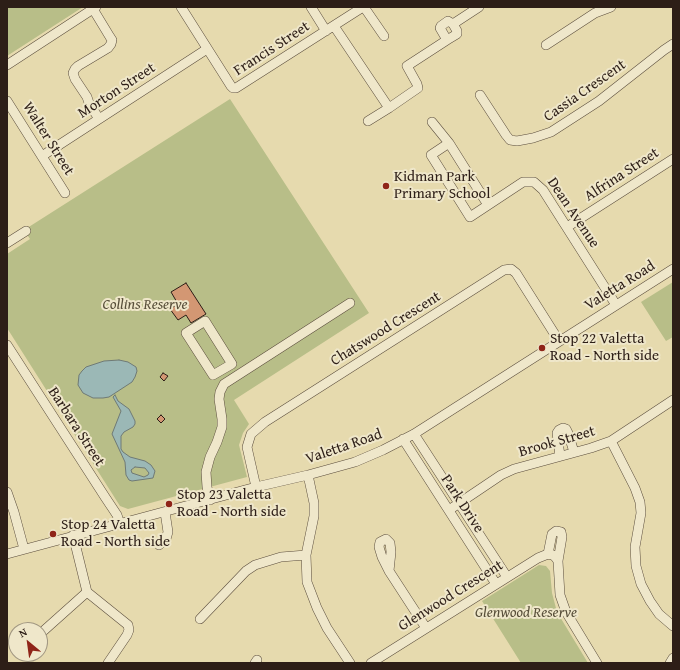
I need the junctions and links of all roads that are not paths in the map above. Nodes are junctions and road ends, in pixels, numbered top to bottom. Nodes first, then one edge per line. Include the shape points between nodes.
1 (181, 7) edge
2 (312, 7) edge
3 (364, 7) edge
4 (479, 7) edge
5 (611, 7) edge
6 (95, 8) edge
7 (593, 10) edge
8 (453, 24) junction
9 (330, 28) junction
10 (384, 36) dead end
11 (447, 40) junction
12 (673, 44) edge
13 (546, 45) dead end
14 (207, 49) junction
15 (7, 65) edge
16 (480, 95) dead end
17 (7, 101) edge
18 (389, 108) junction
19 (10, 113) edge
20 (99, 120) junction
21 (368, 121) dead end
22 (432, 122) dead end
23 (449, 143) junction
24 (42, 156) junction
25 (673, 159) edge
26 (65, 193) dead end
27 (488, 205) junction
28 (566, 227) junction
29 (26, 231) dead end
30 (7, 243) edge
31 (673, 269) edge
32 (350, 303) dead end
33 (616, 305) junction
34 (559, 341) junction
35 (7, 346) edge
36 (222, 370) junction
37 (229, 381) junction
38 (673, 400) edge
39 (414, 434) junction
40 (404, 440) junction
41 (611, 441) junction
42 (574, 452) junction
43 (560, 456) junction
44 (308, 475) junction
45 (256, 487) junction
46 (7, 492) edge
47 (210, 500) junction
48 (459, 504) junction
49 (449, 510) junction
50 (165, 512) junction
51 (120, 524) junction
52 (73, 536) junction
53 (159, 545) dead end
54 (24, 549) junction
55 (7, 554) edge
56 (548, 554) junction
57 (306, 556) junction
58 (558, 561) junction
59 (389, 571) dead end
60 (507, 577) junction
61 (496, 584) junction
62 (87, 592) junction
63 (200, 619) dead end
64 (673, 626) edge
65 (48, 627) edge
66 (426, 628) junction
67 (673, 658) edge
68 (109, 662) edge
69 (350, 663) edge
70 (371, 663) edge
71 (597, 663) edge
72 (670, 663) edge

1 - 14 street
2 - 9 street
3 - 9 street, Francis Street
3 - 10 street, Francis Street
4 - 8 street
5 - 7 street
6 - 15 street
6 - 20 street via 112,40 111,44 77,67 73,73
7 - 13 street
8 - 11 street via 458,31 457,34
8 - 11 street via 448,21 440,28
9 - 14 street, Francis Street via 236,88 230,86
9 - 18 street
11 - 18 street via 407,66 418,88
12 - 16 street, Cassia Crescent via 599,101 544,136 510,140
14 - 20 street, Morton Street
17 - 19 street, Walter Street
18 - 21 street
19 - 24 street, Walter Street
20 - 24 street, Morton Street
22 - 23 street
23 - 27 street
23 - 27 street, Dean Avenue via 431,155 470,217
24 - 26 street, Walter Street
25 - 28 street, Alfrina Street
27 - 28 street, Dean Avenue via 523,182 534,182 542,187
28 - 33 street, Dean Avenue
29 - 30 street
31 - 33 street, Valetta Road
32 - 37 street
33 - 34 street, Valetta Road
34 - 39 street, Valetta Road
34 - 45 street, Chatswood Crescent via 516,273 504,270 265,422 251,434 246,447
35 - 51 street, Barbara Street via 117,515
36 - 36 street via 212,375 186,333 205,321 232,364
36 - 37 street
37 - 47 street via 220,392 222,427 208,465 206,480
38 - 41 street, Brook Street
39 - 40 street, Valetta Road
39 - 48 street, Park Drive
40 - 44 street, Valetta Road via 355,462
40 - 49 street, Park Drive
41 - 42 street, Brook Street
41 - 64 street via 640,502 641,513 635,547 636,566 641,584 659,614
42 - 43 street, Brook Street
42 - 43 street via 566,429 559,430 557,433
43 - 48 street, Brook Street via 514,468
44 - 45 street, Valetta Road
44 - 57 street via 314,516
45 - 47 street, Valetta Road
46 - 54 street
47 - 50 street, Valetta Road
48 - 49 street, Brook Street
48 - 60 street, Park Drive
49 - 61 street, Park Drive
50 - 51 street, Valetta Road
50 - 53 street via 168,532 166,539
51 - 52 street, Valetta Road
52 - 54 street, Valetta Road
52 - 62 street
54 - 55 street, Valetta Road
56 - 58 street via 553,555
56 - 58 street via 552,534 556,531 561,532
56 - 60 street, Glenwood Crescent
57 - 63 street via 281,557 255,565 246,571
57 - 69 street via 307,582 317,608
58 - 71 street via 560,594 566,612
59 - 66 street
60 - 61 street, Glenwood Crescent
61 - 66 street, Glenwood Crescent
62 - 65 street
62 - 68 street via 128,625 127,635
66 - 70 street, Glenwood Crescent
67 - 72 street

